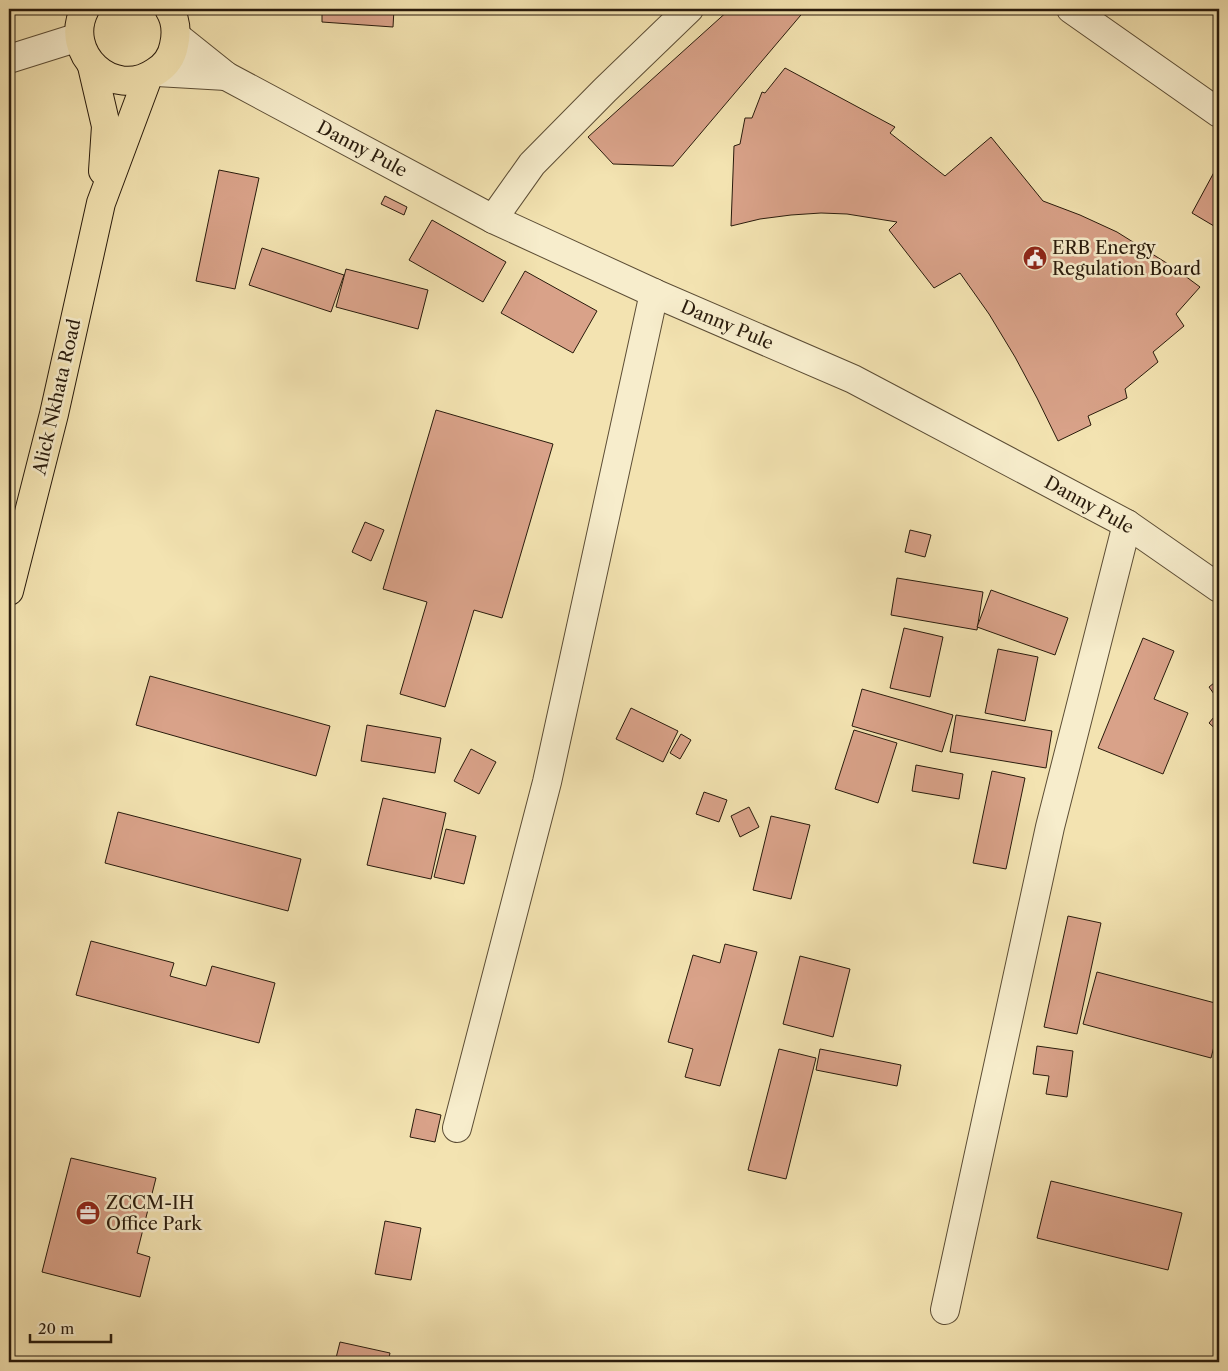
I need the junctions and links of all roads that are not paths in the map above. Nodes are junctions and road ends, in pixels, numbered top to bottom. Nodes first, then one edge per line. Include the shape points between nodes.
1 (85, 9) edge
2 (690, 9) edge
3 (1071, 9) edge
4 (172, 16) edge
5 (79, 37) junction
6 (9, 59) edge
7 (92, 66) junction
8 (152, 74) junction
9 (226, 76) junction
10 (1219, 113) edge
11 (101, 203) junction
12 (494, 219) junction
13 (654, 293) junction
14 (1127, 524) junction
15 (1219, 588) edge
16 (9, 591) edge
17 (457, 1128) dead end
18 (945, 1310) dead end

1 - 5 main road
2 - 12 street via 532,164
3 - 10 street
4 - 8 main road, Alick Nkhata Road via 170,56
4 - 9 street, Danny Pule
5 - 6 street
5 - 7 main road, Alick Nkhata Road
7 - 8 main road via 123,81 136,81
7 - 11 main road, Alick Nkhata Road via 106,126
8 - 9 street, Danny Pule
8 - 11 main road, Alick Nkhata Road
9 - 12 street, Danny Pule
11 - 16 main road, Alick Nkhata Road via 54,414
12 - 13 street, Danny Pule
13 - 14 street, Danny Pule via 853,379
13 - 17 street via 547,782
14 - 15 street, Danny Pule
14 - 18 street via 1050,827

